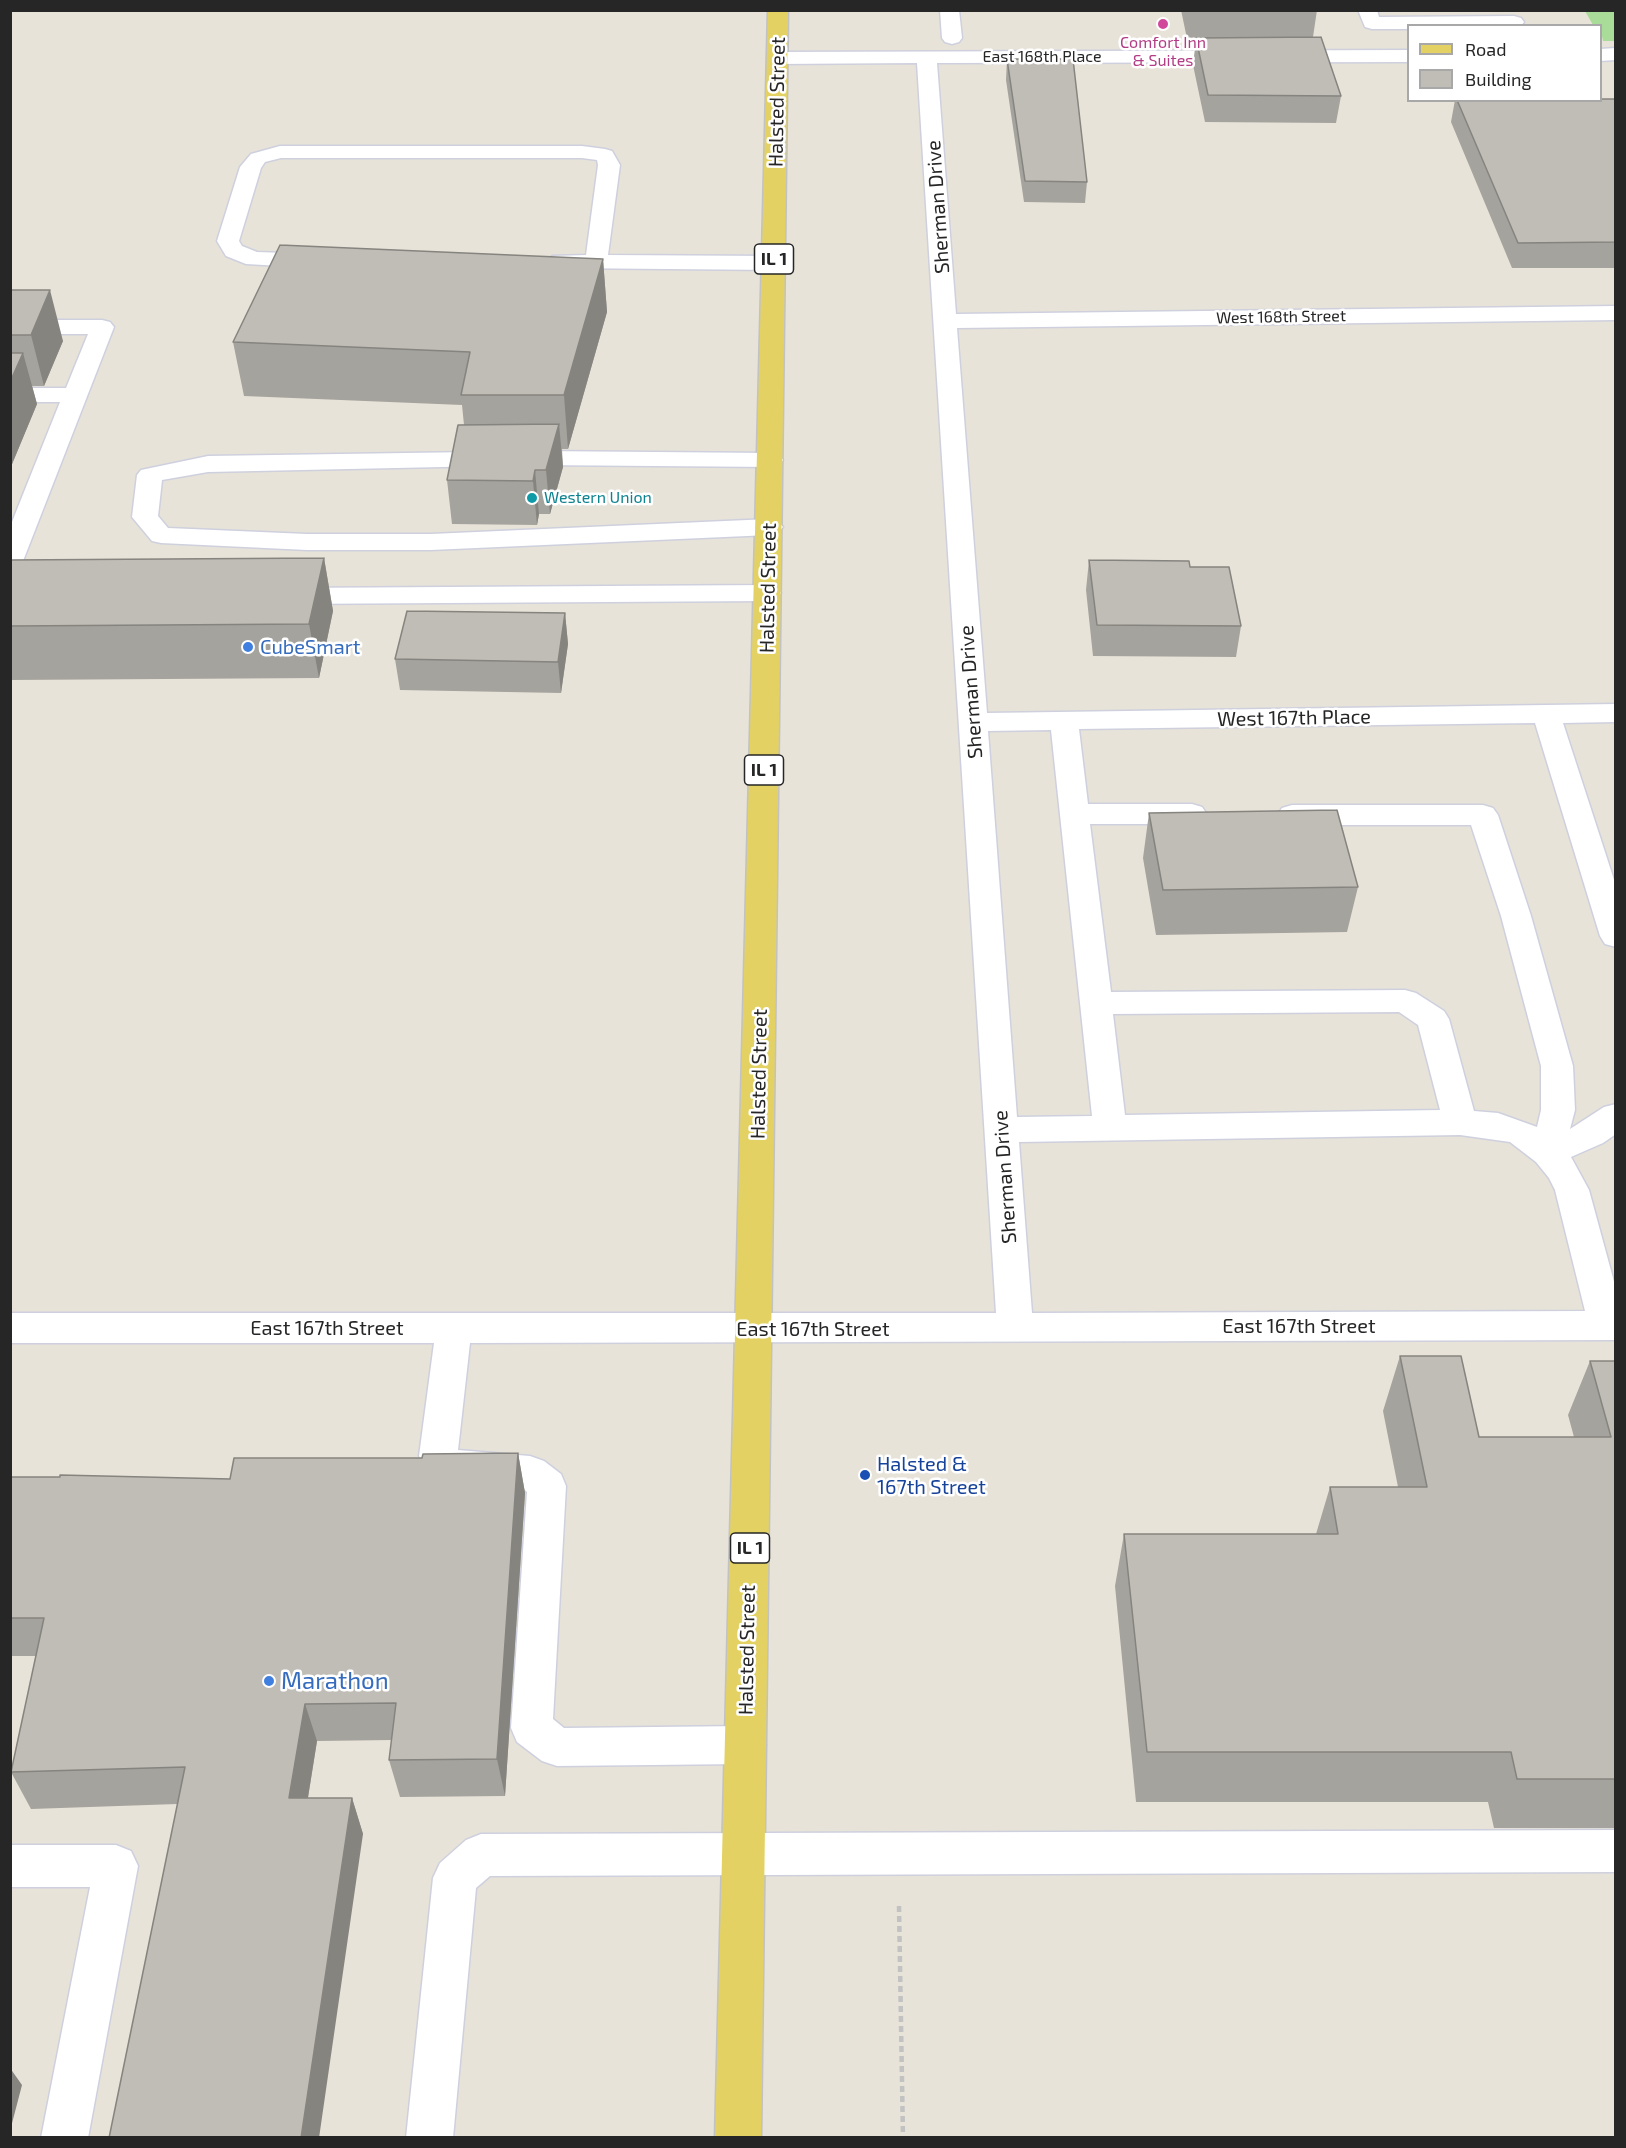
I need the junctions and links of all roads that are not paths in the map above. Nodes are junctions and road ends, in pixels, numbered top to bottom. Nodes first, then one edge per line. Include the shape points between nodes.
1 (778, 10) edge
2 (949, 10) edge
3 (1366, 10) edge
4 (1514, 22) dead end
5 (952, 38) dead end
6 (1407, 56) edge
7 (777, 58) junction
8 (927, 58) junction
9 (341, 261) edge
10 (538, 261) edge
11 (596, 261) junction
12 (774, 263) junction
13 (1616, 313) edge
14 (945, 321) junction
15 (10, 327) edge
16 (10, 395) edge
17 (75, 395) junction
18 (771, 460) junction
19 (10, 490) edge
20 (38, 490) junction
21 (770, 527) junction
22 (10, 561) edge
23 (768, 593) junction
24 (258, 596) edge
25 (1616, 713) edge
26 (1546, 714) junction
27 (1064, 721) junction
28 (973, 722) junction
29 (1075, 814) junction
30 (1215, 814) edge
31 (1262, 814) edge
32 (1616, 936) edge
33 (1096, 1003) junction
34 (1616, 1116) edge
35 (1460, 1122) junction
36 (1110, 1128) junction
37 (1002, 1130) junction
38 (1548, 1153) junction
39 (1611, 1325) edge
40 (1015, 1327) junction
41 (10, 1328) edge
42 (454, 1328) junction
43 (755, 1329) junction
44 (745, 1745) junction
45 (1616, 1851) edge
46 (742, 1855) junction
47 (10, 1866) edge
48 (64, 2138) edge
49 (429, 2138) edge
50 (738, 2138) edge

1 - 7 main road, Halsted Street / IL 1
2 - 5 street
3 - 4 street via 1372,23
6 - 8 street, East 168th Place
7 - 8 street, East 168th Place
7 - 12 main road, Halsted Street / IL 1
8 - 14 street, Sherman Drive
9 - 11 street via 254,259 234,251 228,241 251,167 258,158 280,152 605,155 609,165
10 - 11 street
11 - 12 street
12 - 18 main road, Halsted Street / IL 1
13 - 14 street, West 168th Street
14 - 28 street, Sherman Drive
15 - 17 street via 102,327
16 - 17 street
17 - 20 street
18 - 21 main road, Halsted Street / IL 1
18 - 21 street via 537,458 208,464 150,476 145,517 161,535 307,542 431,542
19 - 20 street
20 - 22 street
21 - 23 main road, Halsted Street / IL 1
23 - 24 street
23 - 43 main road, Halsted Street / IL 1
25 - 26 street, West 167th Place
26 - 27 street, West 167th Place
26 - 32 street
27 - 28 street, West 167th Place
27 - 29 street
28 - 37 street, Sherman Drive
29 - 30 street
29 - 33 street
31 - 38 street via 1484,815 1557,1066 1558,1110
33 - 35 street via 1405,1001 1433,1018
33 - 36 street
34 - 38 street via 1591,1134
35 - 36 street
35 - 38 street via 1522,1133
36 - 37 street
37 - 40 street, Sherman Drive
38 - 39 street via 1572,1190
39 - 40 street, East 167th Street
40 - 43 street, East 167th Street
41 - 42 street, East 167th Street
42 - 43 street, East 167th Street
42 - 44 street via 438,1456 450,1467 530,1472 547,1486 532,1728 557,1747
43 - 44 main road, Halsted Street / IL 1
44 - 46 main road, Halsted Street / IL 1
45 - 46 street
46 - 49 street via 481,1855 455,1878
46 - 50 main road, Halsted Street / IL 1
47 - 48 street via 116,1866

